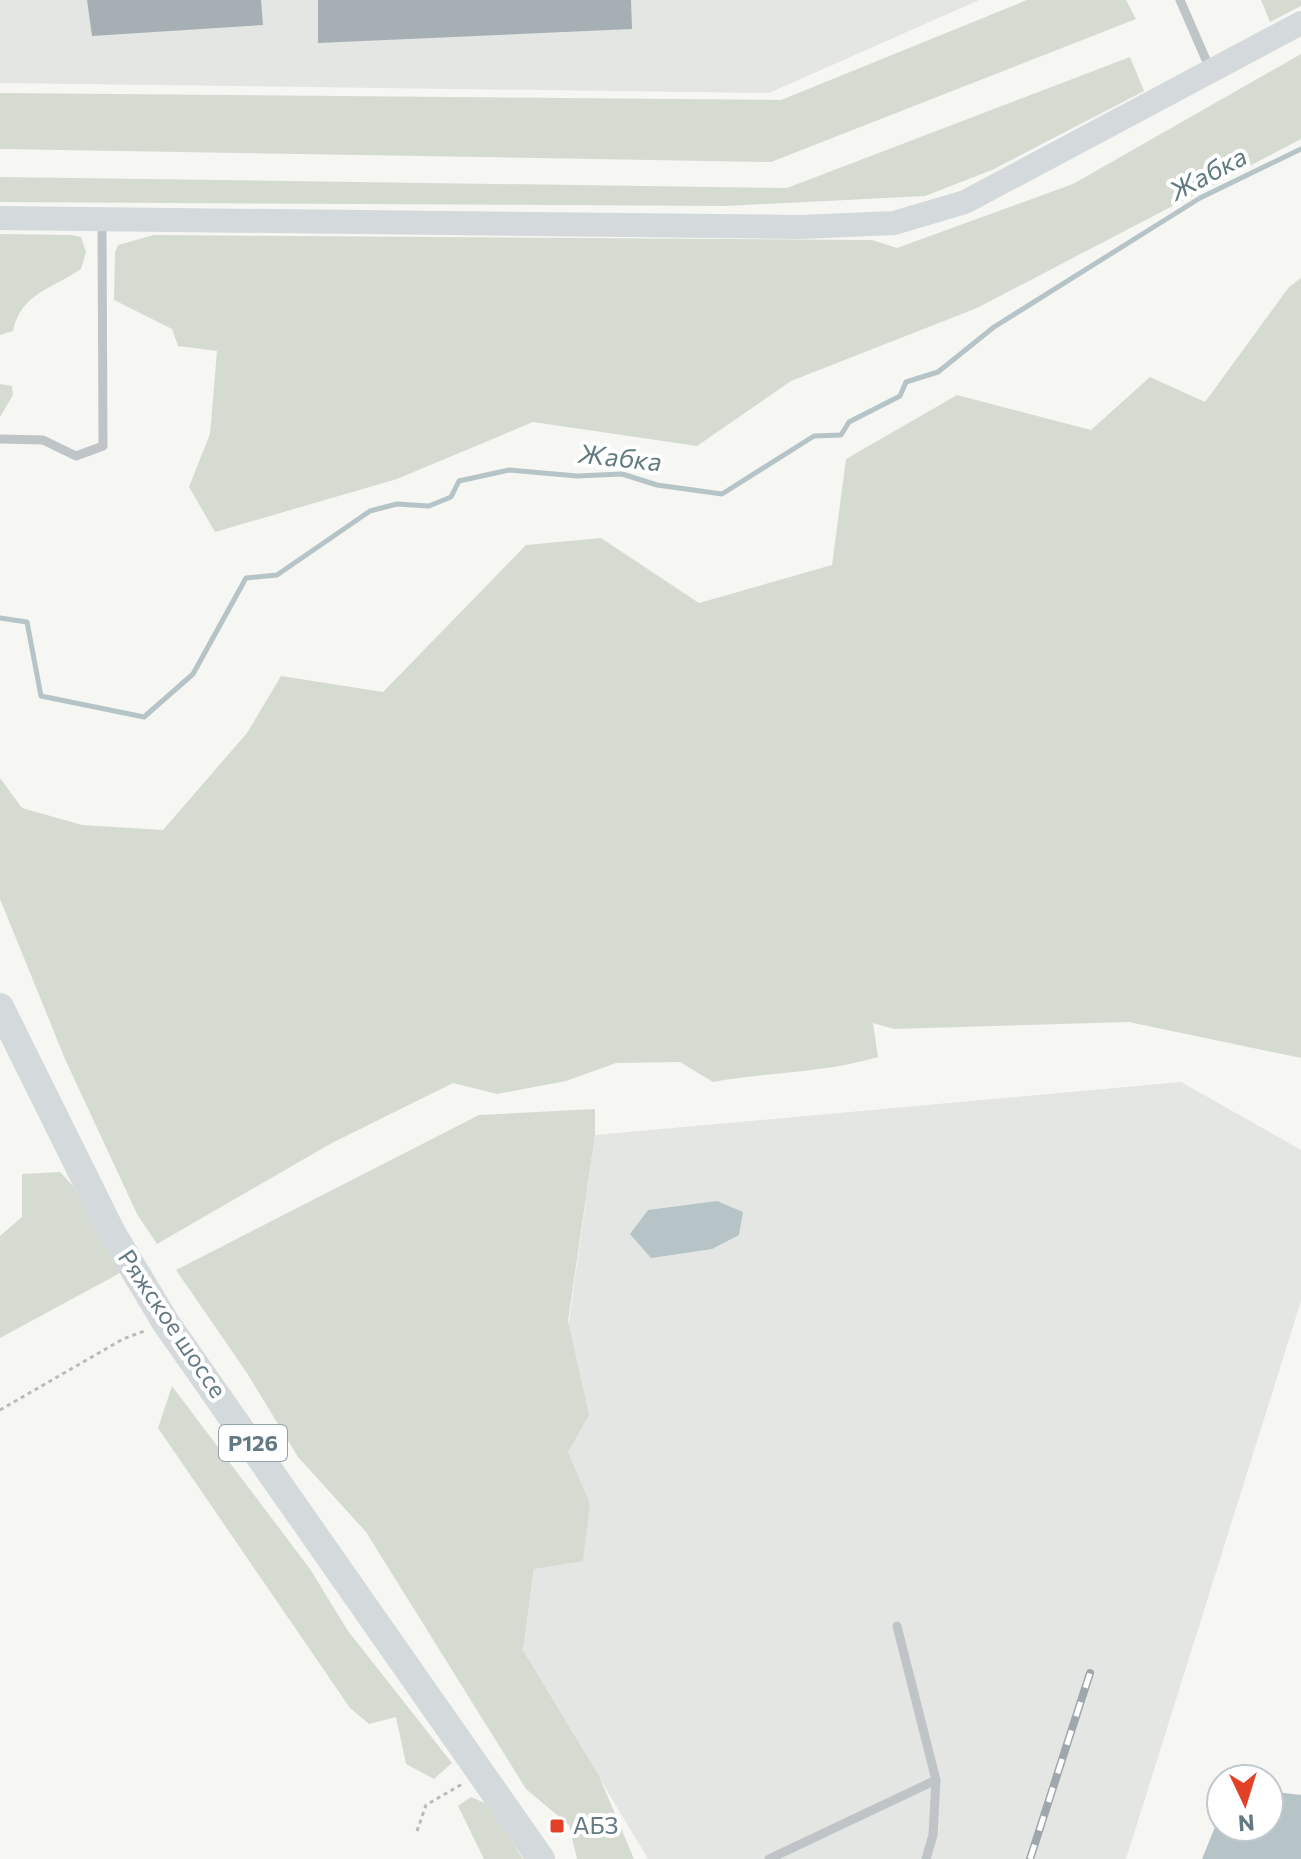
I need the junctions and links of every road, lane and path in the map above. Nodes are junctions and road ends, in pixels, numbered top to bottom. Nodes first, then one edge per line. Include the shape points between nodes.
1 (1180, 0) edge
2 (1301, 23) edge
3 (1211, 73) junction
4 (0, 218) edge
5 (102, 219) junction
6 (0, 439) edge
7 (0, 1007) edge
8 (166, 1323) junction
9 (0, 1410) edge
10 (897, 1626) dead end
11 (481, 1773) junction
12 (936, 1780) junction
13 (417, 1831) dead end
14 (541, 1859) edge
15 (769, 1859) edge
16 (926, 1859) edge

1 - 3 lane
2 - 3 street
3 - 5 street via 1007,183 894,223 801,227
4 - 5 street
5 - 6 lane via 103,446 76,456 43,440
7 - 8 main road, Ряжское шоссе / Р126 via 112,1233
8 - 9 path via 123,1339
8 - 11 main road, Ряжское шоссе / Р126
10 - 12 lane
11 - 13 path via 426,1805
11 - 14 main road, Ряжское шоссе / Р126
12 - 15 lane
12 - 16 lane

